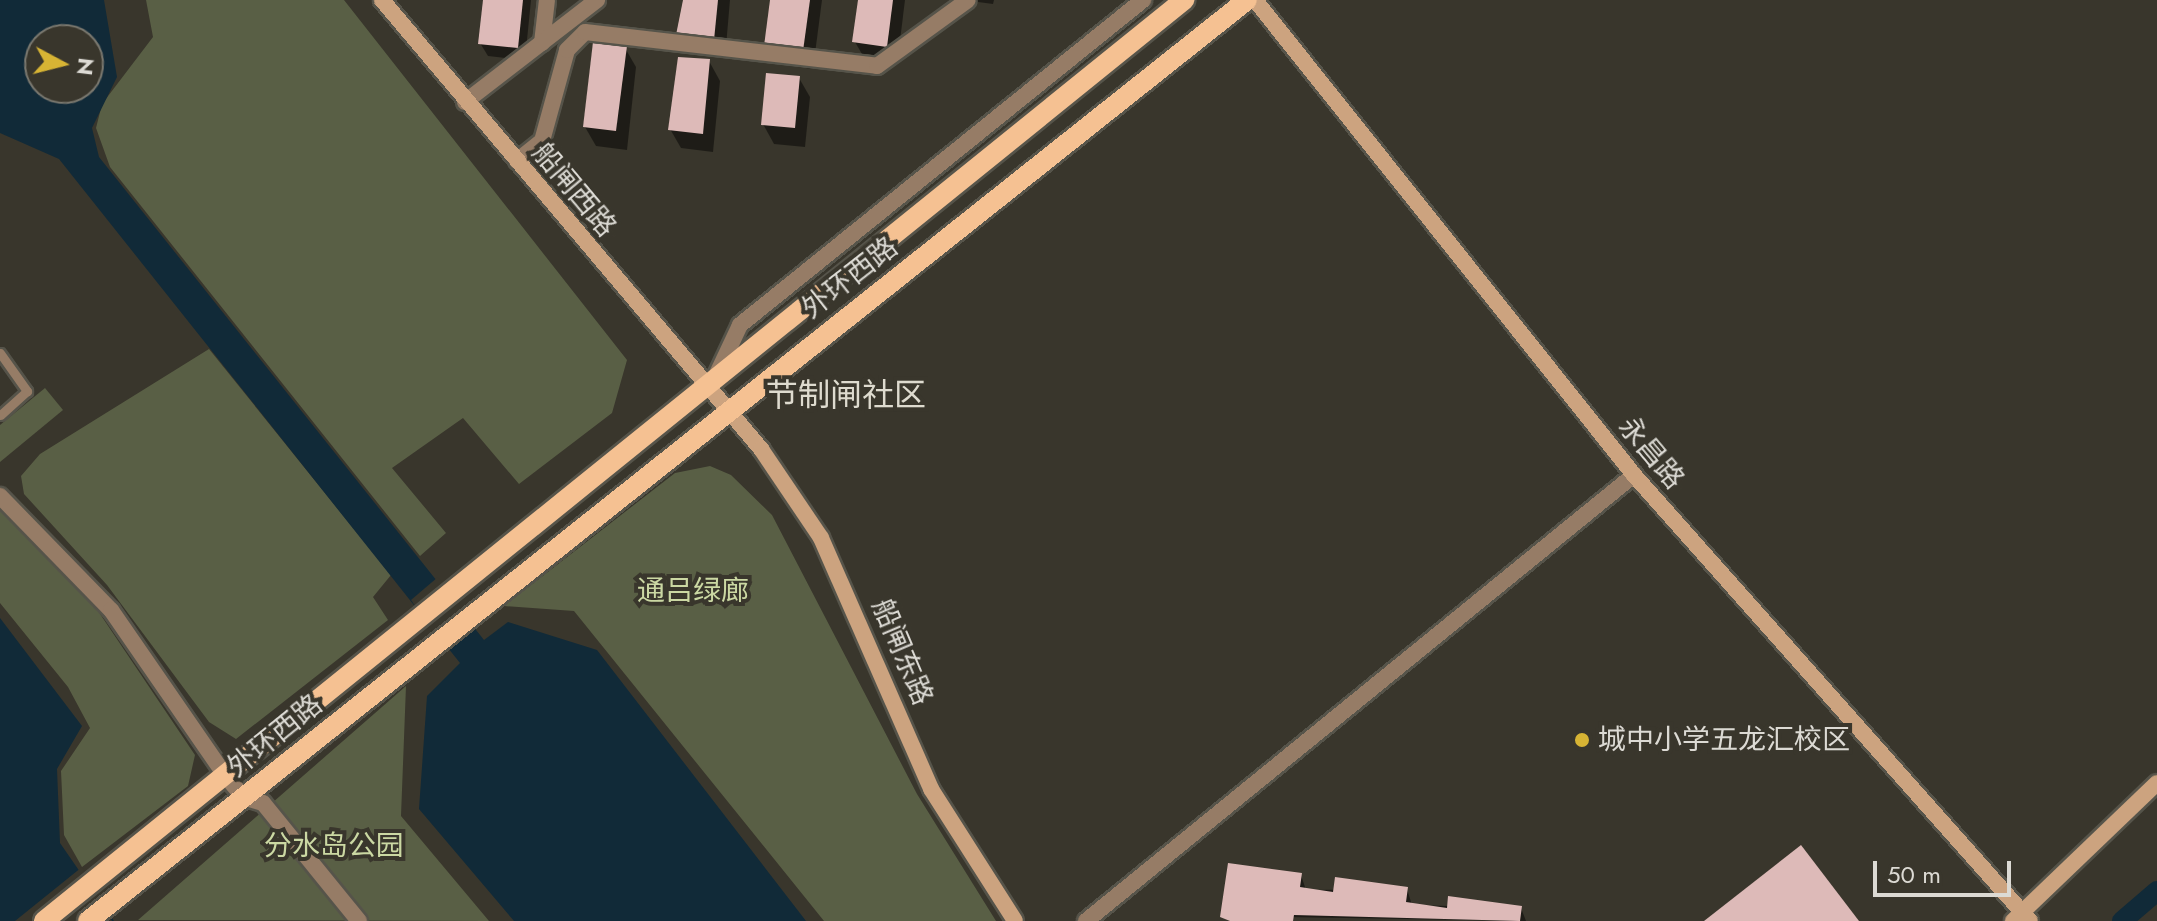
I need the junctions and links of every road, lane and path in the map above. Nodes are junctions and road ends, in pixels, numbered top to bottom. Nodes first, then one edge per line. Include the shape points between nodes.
1 (382, 0) edge
2 (547, 0) edge
3 (597, 0) edge
4 (968, 0) edge
5 (1143, 0) edge
6 (1184, 0) edge
7 (1247, 0) edge
8 (1255, 0) edge
9 (542, 43) junction
10 (465, 102) junction
11 (517, 161) junction
12 (0, 353) edge
13 (710, 382) junction
14 (728, 411) junction
15 (0, 415) edge
16 (1634, 475) junction
17 (0, 496) edge
18 (224, 774) junction
19 (2157, 783) edge
20 (243, 797) junction
21 (2022, 918) edge
22 (44, 921) edge
23 (88, 921) edge
24 (359, 921) edge
25 (1015, 921) edge
26 (1086, 921) edge

1 - 10 street, 船闸西路
2 - 9 street
3 - 9 street
4 - 11 street via 877,66 585,32 567,50 542,141
5 - 13 street via 740,325
6 - 13 main road, 外环西路
7 - 14 main road, 外环西路
8 - 16 street, 永昌路
9 - 10 street
10 - 11 street, 船闸西路
11 - 13 street, 船闸西路
12 - 15 lane via 27,391
13 - 14 street, 船闸西路
13 - 18 main road, 外环西路
14 - 20 main road, 外环西路
14 - 25 street, 船闸东路 via 821,538 931,789
16 - 21 street, 永昌路
16 - 26 street
17 - 18 street via 111,610
18 - 20 street
18 - 22 main road, 外环西路
19 - 21 street
20 - 23 main road, 外环西路
20 - 24 street via 263,803

